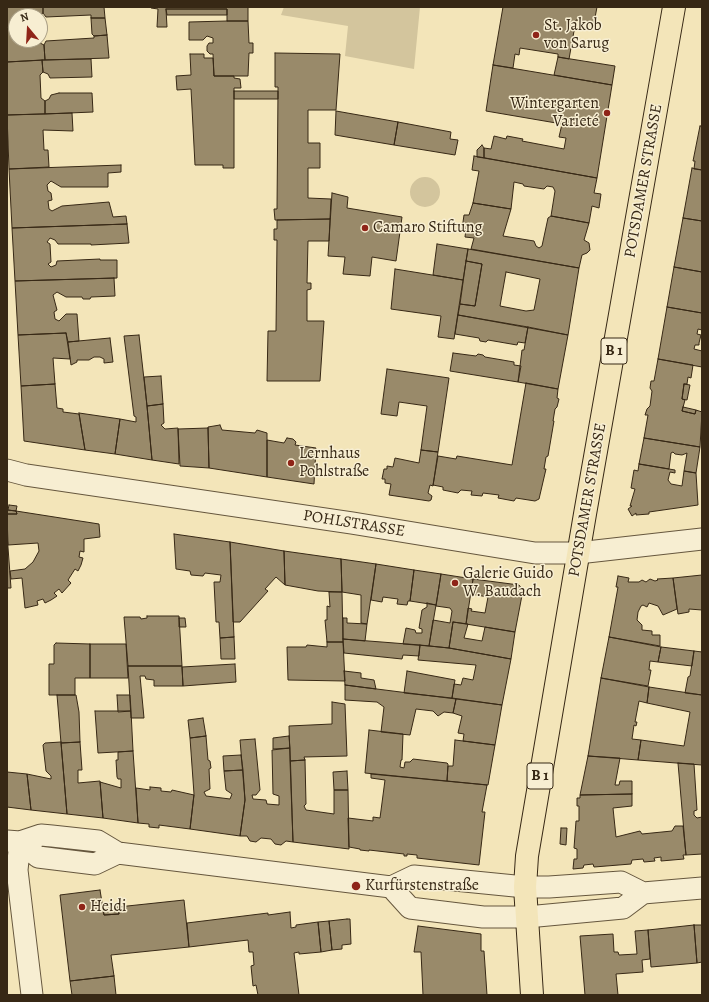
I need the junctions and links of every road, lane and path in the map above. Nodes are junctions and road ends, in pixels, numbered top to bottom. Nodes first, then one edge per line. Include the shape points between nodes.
1 (674, 7) edge
2 (7, 470) edge
3 (702, 539) edge
4 (578, 553) junction
5 (14, 841) edge
6 (391, 887) junction
7 (525, 887) junction
8 (702, 888) edge
9 (643, 893) junction
10 (526, 917) junction
11 (32, 995) edge
12 (532, 995) edge

1 - 4 main road, POTSDAMER STRASSE / B 1
2 - 4 street, POHLSTRASSE via 535,553
3 - 4 street, POHLSTRASSE
4 - 7 main road, POTSDAMER STRASSE / B 1 via 534,810
5 - 6 street via 38,857 95,864 118,853
5 - 11 street
6 - 7 street via 414,876
6 - 10 street via 410,908 483,917
7 - 9 street via 621,882
7 - 10 main road, POTSDAMER STRASSE / B 1
8 - 9 street
9 - 10 street via 623,908
10 - 12 main road, POTSDAMER STRASSE / B 1

